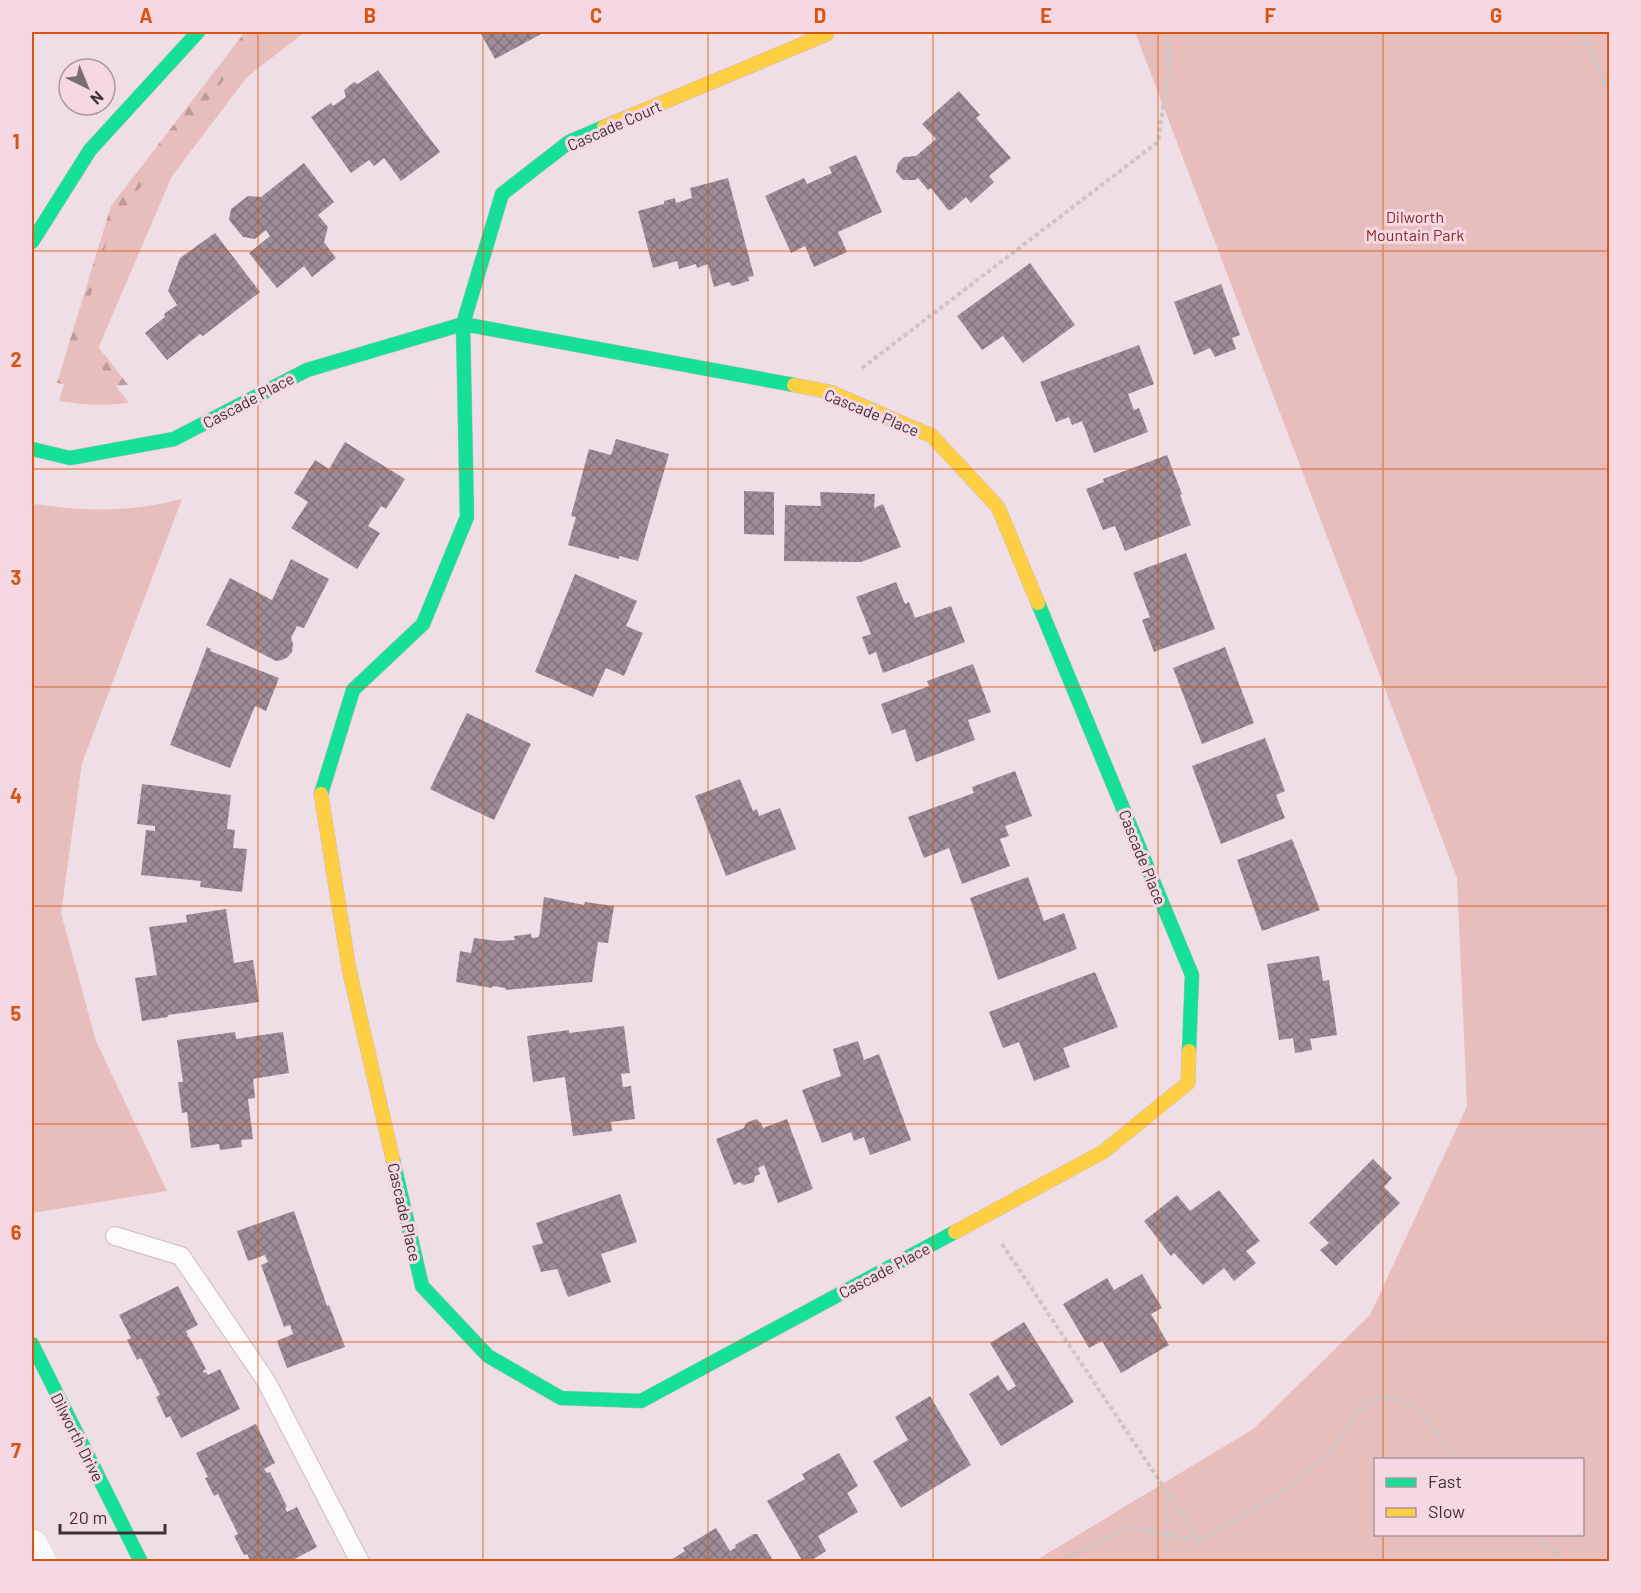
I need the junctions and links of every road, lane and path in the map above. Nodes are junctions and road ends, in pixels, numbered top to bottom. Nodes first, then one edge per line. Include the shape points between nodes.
1 (198, 32) edge
2 (1166, 32) edge
3 (1582, 32) edge
4 (827, 34) dead end
5 (1610, 96) edge
6 (32, 242) edge
7 (463, 324) junction
8 (830, 392) junction
9 (32, 450) edge
10 (984, 1216) junction
11 (115, 1236) dead end
12 (32, 1344) edge
13 (1455, 1458) edge
14 (1538, 1536) edge
15 (1200, 1541) junction
16 (32, 1546) edge
17 (40, 1562) edge
18 (141, 1562) edge
19 (360, 1562) edge
20 (1058, 1562) edge
21 (1564, 1562) edge

1 - 6 street via 90,150
2 - 8 path via 1171,52 1158,142
3 - 5 path
4 - 7 street, Cascade Court via 569,142 502,194
7 - 8 street, Cascade Place
7 - 9 street, Cascade Place via 307,369 174,439 70,458
7 - 10 street, Cascade Place via 467,517 423,624 353,690 320,797 348,969 422,1286 488,1356 561,1398 641,1401
8 - 10 street, Cascade Place via 932,436 998,507 1192,975 1188,1083 1103,1152
10 - 15 path
11 - 19 lane via 181,1256 266,1381
12 - 18 street, Dilworth Drive
13 - 15 path via 1415,1405 1384,1396 1366,1402 1330,1453 1278,1495
14 - 21 path
15 - 20 path via 1129,1527
16 - 17 street

